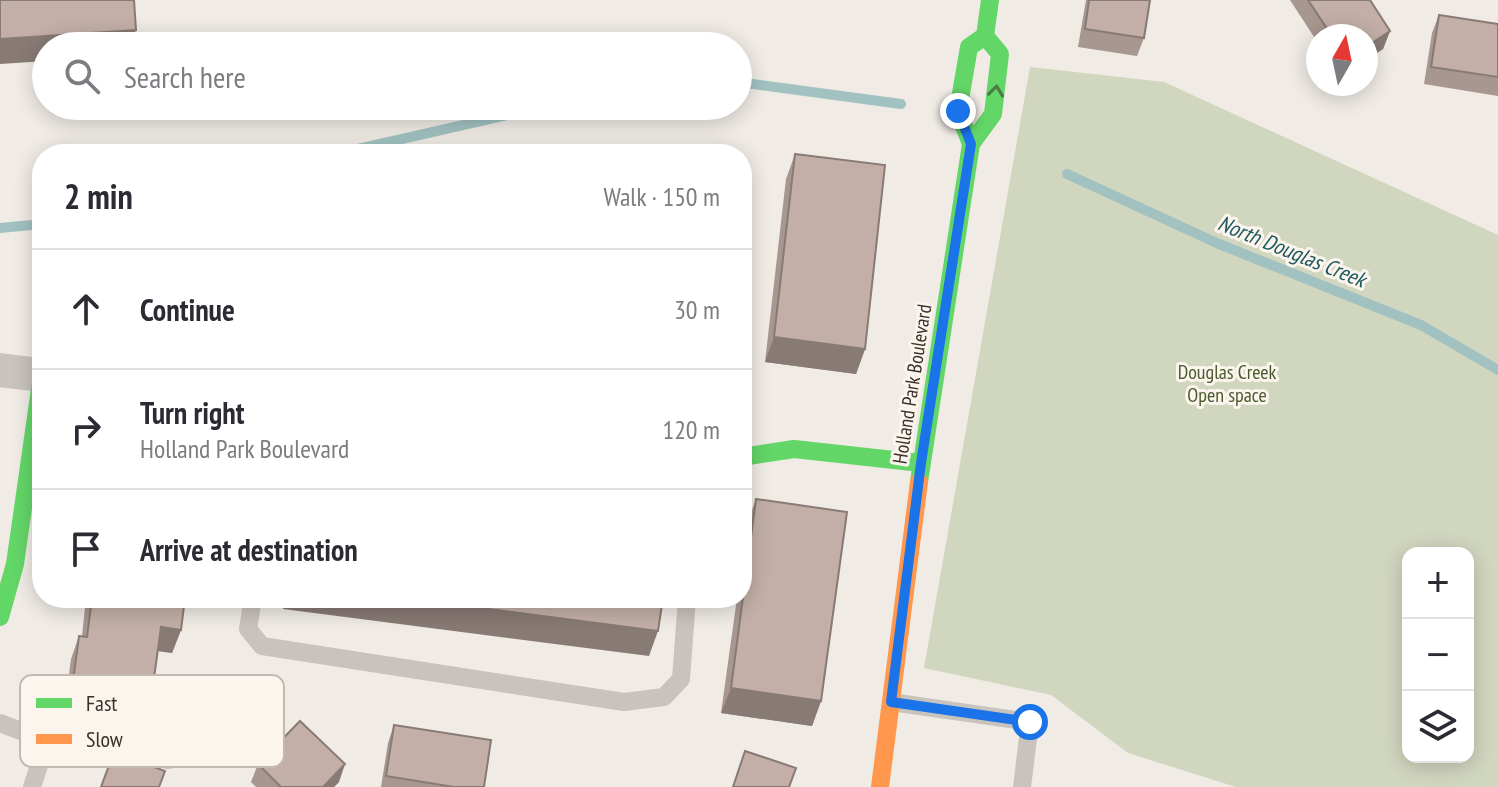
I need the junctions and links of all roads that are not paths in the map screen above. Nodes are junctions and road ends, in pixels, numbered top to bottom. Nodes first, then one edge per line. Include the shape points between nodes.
1 (990, 0) edge
2 (985, 36) junction
3 (971, 144) junction
4 (0, 370) edge
5 (32, 374) edge
6 (32, 440) edge
7 (752, 455) edge
8 (921, 463) junction
9 (251, 608) edge
10 (686, 608) edge
11 (0, 617) edge
12 (891, 702) junction
13 (0, 723) edge
14 (20, 731) edge
15 (39, 767) edge
16 (32, 787) edge
17 (880, 787) edge
18 (1022, 787) edge

1 - 2 street, Holland Park Boulevard
2 - 3 street, Holland Park Boulevard via 969,47 958,111
3 -> 2 street via 993,114 1000,54
3 - 8 street, Holland Park Boulevard
4 - 5 street
6 - 11 street via 15,564
7 - 8 street via 794,449
8 - 12 street, Holland Park Boulevard
9 - 10 lane via 248,629 262,646 624,702 664,697 681,679
12 - 17 street, Holland Park Boulevard
12 - 18 lane via 1030,722
13 - 14 lane
15 - 16 lane

